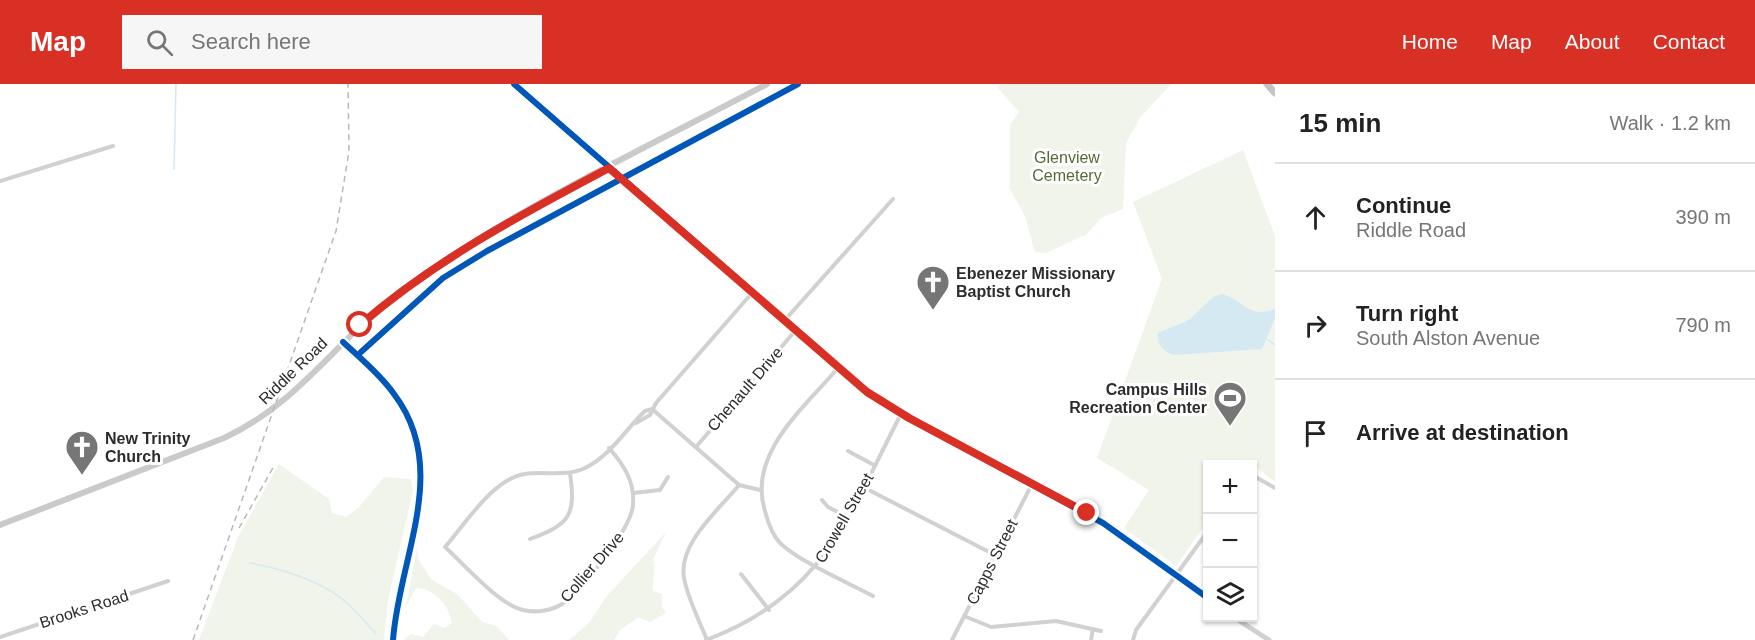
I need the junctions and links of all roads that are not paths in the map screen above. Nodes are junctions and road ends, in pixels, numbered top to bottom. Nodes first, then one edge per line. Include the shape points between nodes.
1 (514, 84) edge
2 (767, 84) edge
3 (1267, 84) edge
4 (1275, 93) edge
5 (113, 146) dead end
6 (609, 168) junction
7 (0, 181) edge
8 (893, 199) dead end
9 (752, 293) junction
10 (784, 321) junction
11 (795, 331) junction
12 (343, 342) junction
13 (838, 368) junction
14 (652, 409) junction
15 (901, 414) junction
16 (696, 447) junction
17 (609, 448) junction
18 (848, 451) dead end
19 (874, 465) junction
20 (570, 473) junction
21 (668, 477) dead end
22 (1257, 477) edge
23 (1032, 484) junction
24 (739, 485) junction
25 (863, 487) junction
26 (1275, 488) edge
27 (760, 490) junction
28 (633, 493) junction
29 (822, 500) dead end
30 (847, 517) junction
31 (0, 525) edge
32 (1203, 538) edge
33 (530, 539) dead end
34 (995, 555) junction
35 (817, 566) junction
36 (741, 574) dead end
37 (1175, 574) junction
38 (168, 581) dead end
39 (1203, 594) edge
40 (873, 596) dead end
41 (769, 610) junction
42 (964, 616) junction
43 (1241, 622) edge
44 (1093, 629) junction
45 (1101, 631) dead end
46 (0, 637) edge
47 (393, 640) edge
48 (706, 640) edge
49 (952, 640) edge
50 (1091, 640) edge
51 (1133, 640) edge
52 (1269, 640) edge

1 - 6 street
2 - 6 main road, Riddle Road
3 - 4 main road
5 - 7 street
6 - 9 street
6 - 12 main road, Riddle Road via 436,266 387,302
8 - 10 street
9 - 10 street
9 - 14 street, Collier Drive
10 - 11 street
11 - 13 street
11 - 16 street, Chenault Drive
12 - 31 main road, Riddle Road via 291,396 254,424
12 - 47 street via 398,399 413,426 421,456 421,499 398,595
13 - 15 street
13 - 27 street via 774,445
14 - 16 street
14 - 17 street, Collier Drive via 645,411
15 - 19 street, Crowell Street
15 - 23 street
16 - 24 street
17 - 20 street, Collier Drive via 589,466
17 - 28 street via 625,468
18 - 19 street
19 - 25 street, Crowell Street
20 - 28 street, Collier Drive via 528,474 504,482 445,547 512,606 532,611 553,608 567,600 622,535 632,513
20 - 33 street via 573,503 566,520
21 - 28 street via 660,490
22 - 26 street
23 - 34 street, Capps Street
23 - 37 street via 1112,529
24 - 27 street
24 - 48 street via 698,535 683,562 685,581
25 - 30 street, Crowell Street
25 - 34 street
27 - 35 street via 770,528 779,541
29 - 30 street
30 - 35 street, Crowell Street
32 - 37 street
34 - 42 street, Capps Street
35 - 40 street
35 - 41 street, Crowell Street
36 - 41 street
37 - 39 street
37 - 51 street
38 - 46 street, Brooks Road
41 - 48 street, Crowell Street
42 - 44 street via 996,627 1051,621
42 - 49 street, Capps Street
43 - 52 street
44 - 45 street
44 - 50 street

